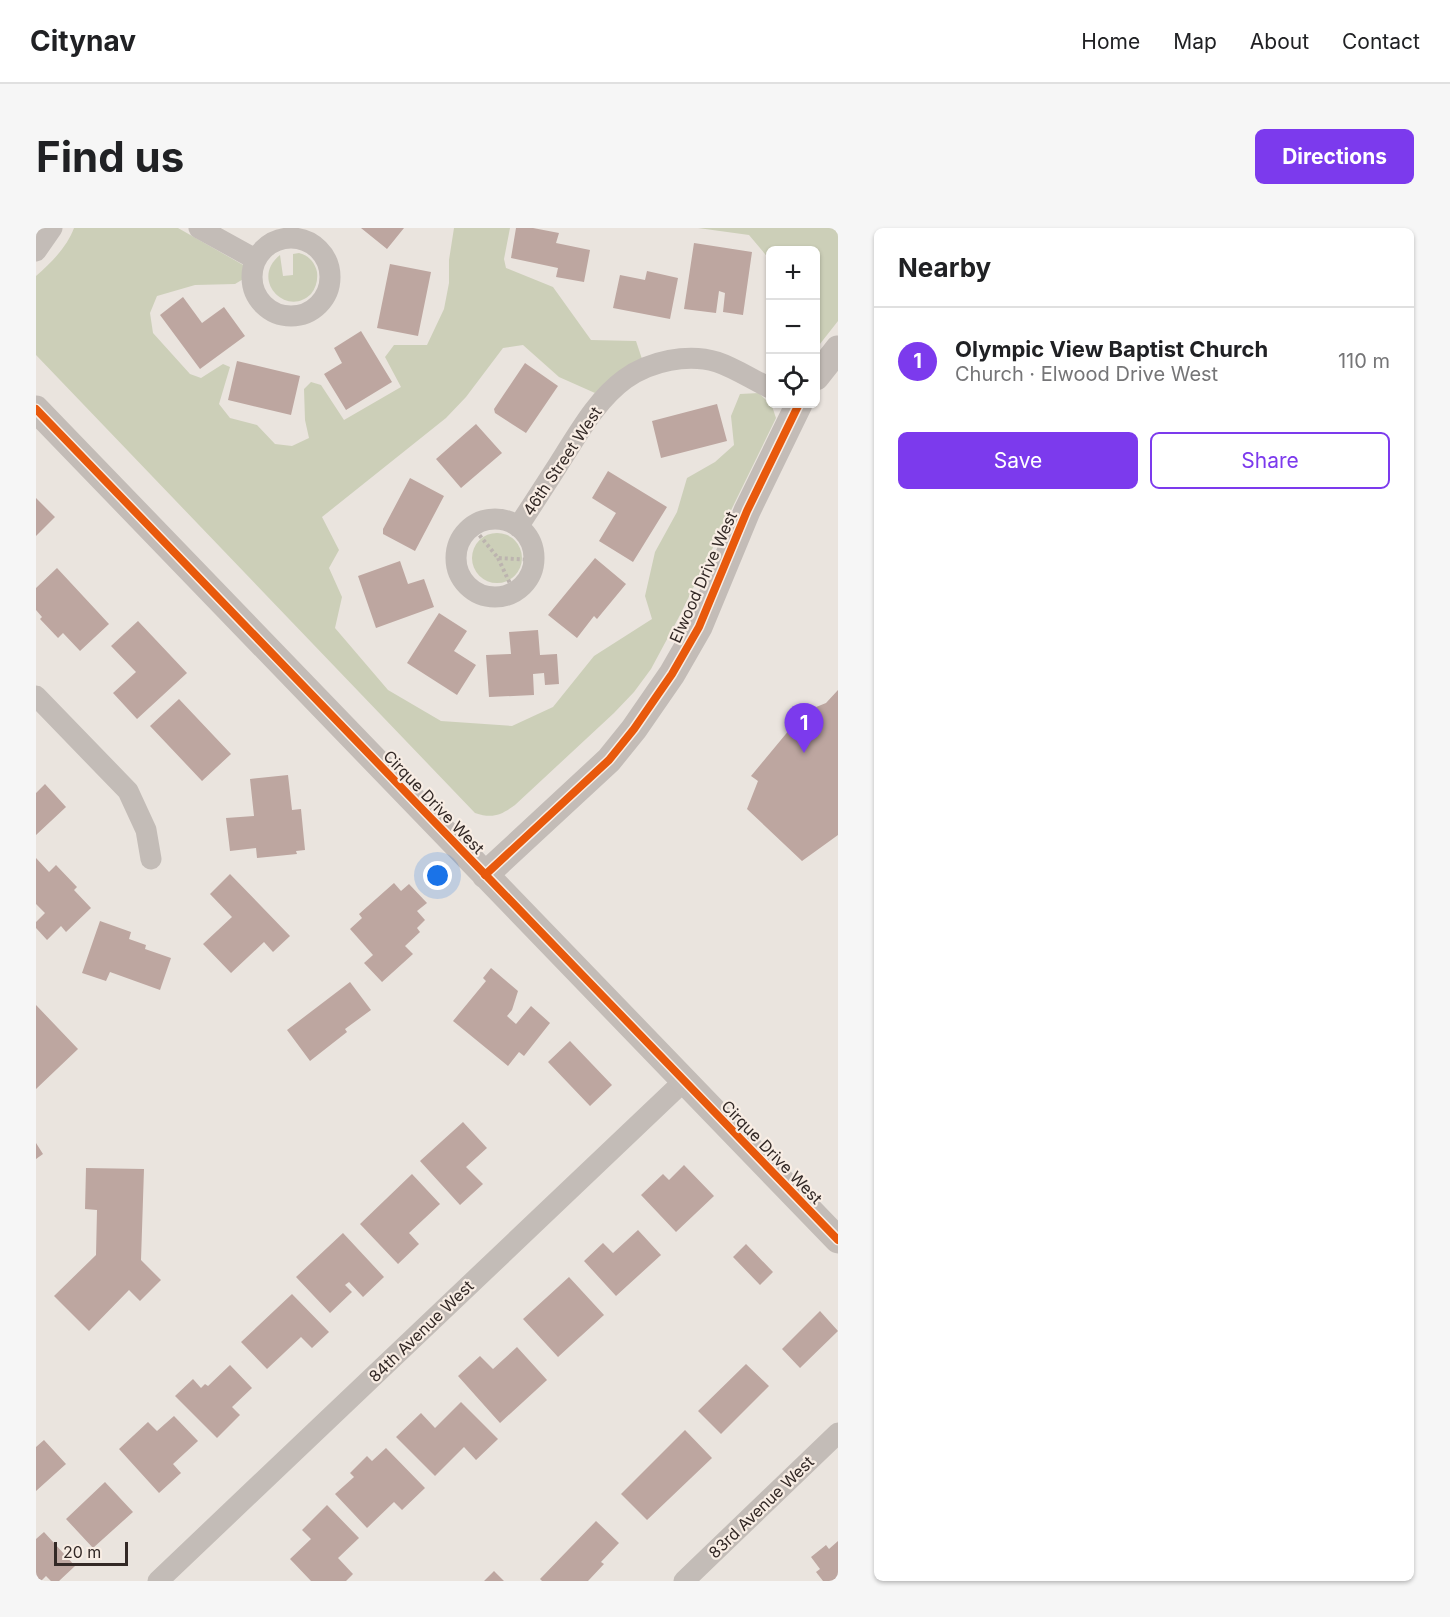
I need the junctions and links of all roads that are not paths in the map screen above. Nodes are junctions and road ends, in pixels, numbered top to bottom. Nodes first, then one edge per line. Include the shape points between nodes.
1 (52, 228) edge
2 (199, 228) edge
3 (36, 251) edge
4 (255, 259) dead end
5 (838, 349) edge
6 (820, 372) edge
7 (766, 386) edge
8 (797, 408) edge
9 (36, 409) edge
10 (518, 527) junction
11 (36, 696) edge
12 (151, 859) dead end
13 (485, 874) junction
14 (684, 1081) junction
15 (838, 1240) edge
16 (835, 1443) edge
17 (158, 1581) edge
18 (684, 1581) edge

1 - 3 street
2 - 4 street
5 - 6 street
7 - 10 street, 46th Street West via 717,362 696,359 658,363 626,378 584,425
8 - 13 street, Elwood Drive West via 747,511 699,627 672,674 609,760
9 - 13 street, Cirque Drive West
10 - 10 street, 46th Street West via 530,540 534,552 530,576 523,586 498,598 472,591 457,568 459,541 472,526 488,519 501,519
11 - 12 street via 128,791 146,830
13 - 14 street, Cirque Drive West
14 - 15 street, Cirque Drive West
14 - 17 street, 84th Avenue West
16 - 18 street, 83rd Avenue West

